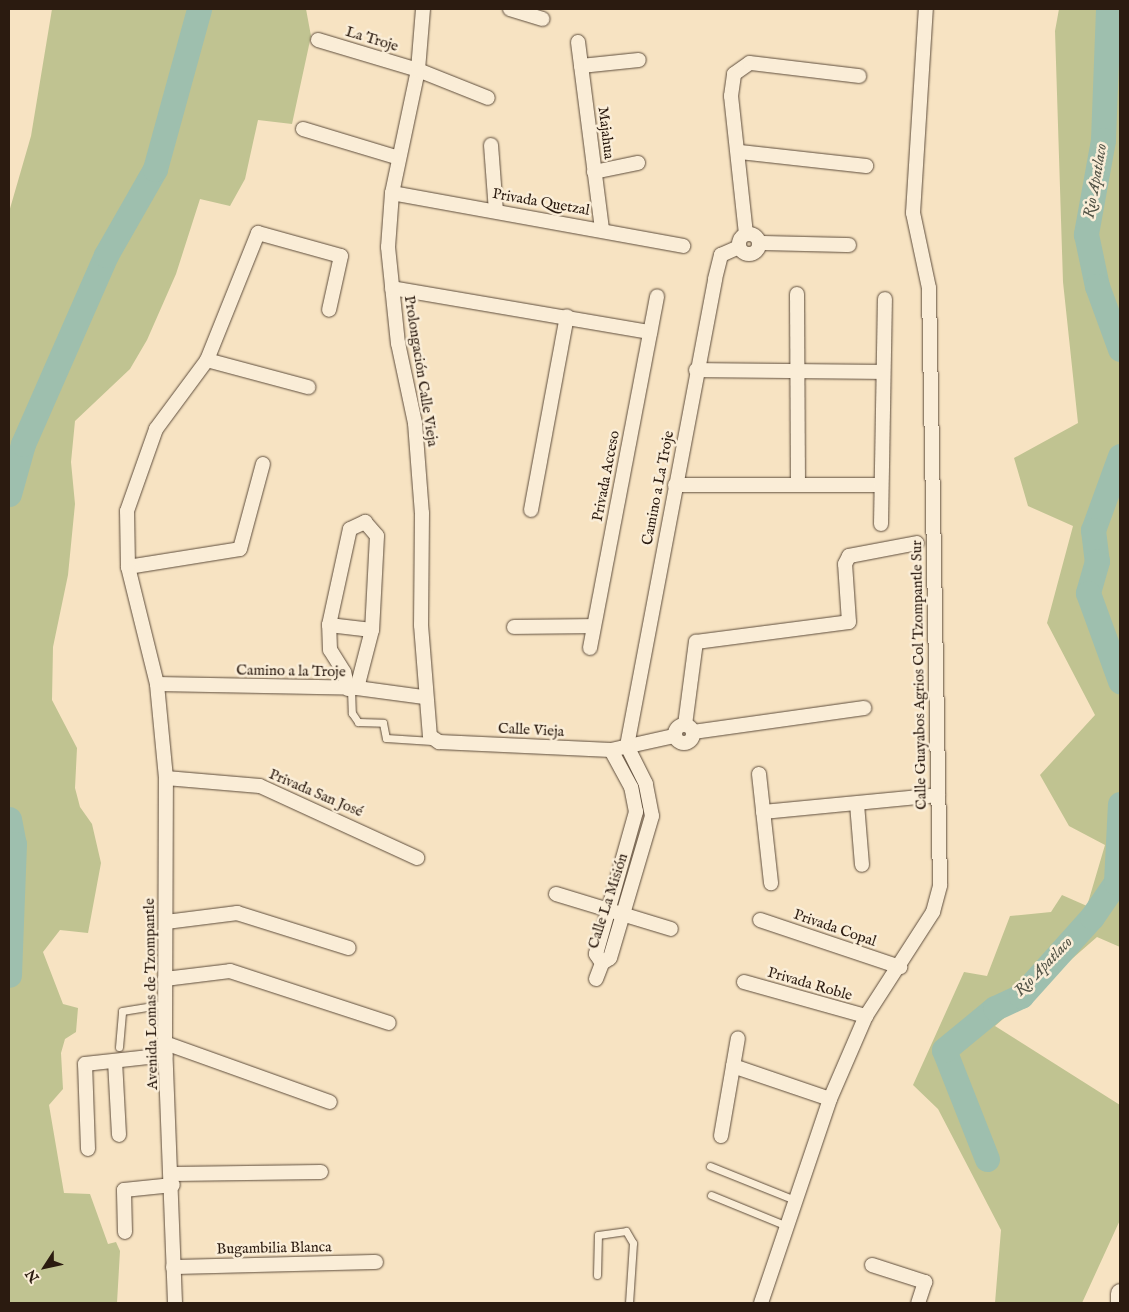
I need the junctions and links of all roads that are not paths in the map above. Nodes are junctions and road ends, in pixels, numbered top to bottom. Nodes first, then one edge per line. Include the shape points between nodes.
1 (423, 9) edge
2 (510, 9) edge
3 (926, 9) edge
4 (542, 19) dead end
5 (318, 40) dead end
6 (578, 42) dead end
7 (639, 60) dead end
8 (581, 66) junction
9 (418, 70) junction
10 (859, 76) dead end
11 (488, 98) dead end
12 (303, 130) dead end
13 (491, 145) dead end
14 (740, 152) junction
15 (399, 158) junction
16 (638, 164) dead end
17 (866, 166) dead end
18 (594, 172) junction
19 (392, 193) junction
20 (496, 211) junction
21 (602, 229) junction
22 (746, 234) junction
23 (760, 244) junction
24 (849, 245) dead end
25 (683, 246) dead end
26 (739, 247) junction
27 (392, 288) junction
28 (797, 294) dead end
29 (657, 296) dead end
30 (885, 299) dead end
31 (329, 310) dead end
32 (567, 316) junction
33 (650, 332) junction
34 (207, 360) junction
35 (696, 370) junction
36 (798, 372) junction
37 (882, 372) junction
38 (308, 387) dead end
39 (263, 464) dead end
40 (675, 485) junction
41 (798, 485) junction
42 (882, 485) junction
43 (530, 510) dead end
44 (881, 524) dead end
45 (917, 543) dead end
46 (128, 567) junction
47 (329, 625) junction
48 (593, 626) junction
49 (514, 627) dead end
50 (372, 630) junction
51 (590, 648) dead end
52 (157, 684) junction
53 (352, 689) junction
54 (424, 697) junction
55 (864, 708) dead end
56 (689, 729) junction
57 (434, 740) junction
58 (627, 746) junction
59 (611, 750) junction
60 (759, 774) dead end
61 (166, 778) junction
62 (938, 795) junction
63 (650, 796) junction
64 (635, 797) junction
65 (857, 804) junction
66 (763, 812) junction
67 (417, 858) dead end
68 (862, 865) dead end
69 (771, 884) dead end
70 (556, 894) dead end
71 (608, 910) junction
72 (622, 914) junction
73 (760, 920) dead end
74 (166, 922) junction
75 (671, 929) dead end
76 (349, 948) dead end
77 (602, 963) junction
78 (900, 967) junction
79 (166, 979) junction
80 (596, 979) dead end
81 (744, 982) dead end
82 (165, 1004) junction
83 (866, 1016) junction
84 (389, 1023) dead end
85 (738, 1038) dead end
86 (119, 1047) dead end
87 (165, 1049) junction
88 (115, 1061) junction
89 (733, 1066) junction
90 (830, 1099) junction
91 (330, 1102) dead end
92 (119, 1135) dead end
93 (721, 1136) dead end
94 (88, 1149) dead end
95 (710, 1166) dead end
96 (321, 1172) dead end
97 (173, 1179) junction
98 (711, 1195) dead end
99 (795, 1200) junction
100 (787, 1226) junction
101 (125, 1232) dead end
102 (376, 1262) dead end
103 (872, 1265) dead end
104 (173, 1267) junction
105 (597, 1275) dead end
106 (1120, 1293) edge
107 (175, 1303) edge
108 (629, 1303) edge
109 (761, 1303) edge
110 (918, 1303) edge
111 (1120, 1303) edge

1 - 9 street, Prolongación Calle Vieja
2 - 4 street
3 - 62 street, Calle Guayabos Agrios Col Tzompantle Sur via 913,213 929,288
5 - 9 street, La Troje
6 - 8 street, Majahua
7 - 8 street
8 - 18 street, Majahua
9 - 11 street, La Troje
9 - 15 street, Prolongación Calle Vieja
10 - 14 street via 750,63 740,66 731,85
12 - 15 street
13 - 20 street
14 - 17 street
14 - 22 street
15 - 19 street, Prolongación Calle Vieja
16 - 18 street
18 - 21 street, Majahua
19 - 20 street, Privada Quetzal
19 - 27 street, Prolongación Calle Vieja via 388,247
20 - 21 street, Privada Quetzal
21 - 25 street, Privada Quetzal
22 - 23 street via 752,233
22 - 26 street
23 - 24 street
23 - 26 street via 752,254
26 - 35 street, Camino a La Troje via 721,255
27 - 32 street
27 - 54 street, Prolongación Calle Vieja via 414,423 422,513
28 - 36 street
29 - 33 street, Privada Acceso
30 - 37 street
31 - 34 street, Avenida Lomas de Tzompantle via 341,256 258,233
32 - 33 street
32 - 43 street
33 - 48 street, Privada Acceso
34 - 38 street
34 - 46 street, Avenida Lomas de Tzompantle via 156,429 127,511
35 - 36 street
35 - 40 street, Camino a La Troje
36 - 37 street
36 - 41 street
37 - 42 street
39 - 46 street via 240,549
40 - 41 street
40 - 58 street, Camino a La Troje
41 - 42 street
42 - 44 street
45 - 56 street via 849,556 845,564 849,622 696,642
46 - 52 street, Avenida Lomas de Tzompantle
47 - 50 street
47 - 50 street via 350,530 365,522 377,536
47 - 53 street via 330,650
48 - 49 street
48 - 51 street, Privada Acceso
50 - 53 street
52 - 53 street, Camino a la Troje
52 - 61 street, Avenida Lomas de Tzompantle
53 - 54 street, Camino a la Troje
53 - 57 lane via 352,713 358,722 383,723 386,738
54 - 57 street, Prolongación Calle Vieja
55 - 56 street
56 - 58 street, Calle Vieja via 675,730 674,736
57 - 59 street, Calle Vieja
58 - 59 street, Calle Vieja
58 - 63 street, Calle La Misión
59 - 64 street
60 - 66 street
61 - 67 street, Privada San José via 260,786
61 - 74 street, Avenida Lomas de Tzompantle
62 - 65 street
62 - 78 street, Calle Guayabos Agrios Col Tzompantle Sur via 940,885 933,912
63 - 64 street
63 - 72 street, Calle La Misión via 652,816
64 - 71 street, Calle La Misión via 636,812
65 - 66 street
65 - 68 street
66 - 69 street
70 - 71 street
71 - 72 street
71 - 77 street, Calle La Misión via 596,954
72 - 75 street
72 - 77 street, Calle La Misión via 610,958
73 - 78 street, Privada Copal
74 - 76 street via 236,913
74 - 79 street, Avenida Lomas de Tzompantle
77 - 80 street
78 - 83 street, Calle Guayabos Agrios Col Tzompantle Sur
79 - 82 street, Avenida Lomas de Tzompantle
79 - 84 street via 230,971
81 - 83 street, Privada Roble
82 - 86 lane via 122,1010
82 - 87 street, Avenida Lomas de Tzompantle
83 - 90 street, Calle Guayabos Agrios Col Tzompantle Sur
85 - 89 street
87 - 88 street
87 - 91 street
87 - 97 street, Avenida Lomas de Tzompantle
88 - 92 street
88 - 94 street via 85,1064
89 - 90 street
89 - 93 street
90 - 99 street, Calle Guayabos Agrios Col Tzompantle Sur
95 - 99 lane
96 - 97 street
97 - 101 street via 124,1190
97 - 104 street, Avenida Lomas de Tzompantle
98 - 100 lane
99 - 100 street, Calle Guayabos Agrios Col Tzompantle Sur
100 - 109 street, Calle Guayabos Agrios Col Tzompantle Sur
102 - 104 street, Bugambilia Blanca
103 - 110 street via 925,1282
104 - 107 street, Avenida Lomas de Tzompantle
105 - 108 lane via 598,1235 626,1231 633,1244
106 - 111 street

